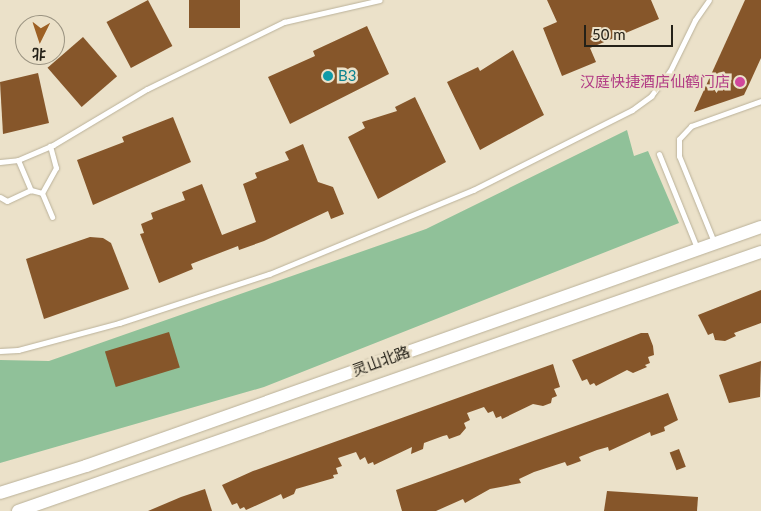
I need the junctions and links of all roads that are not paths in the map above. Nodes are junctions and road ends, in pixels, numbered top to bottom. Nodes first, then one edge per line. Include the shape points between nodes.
1 (380, 0) edge
2 (709, 0) edge
3 (761, 101) edge
4 (50, 146) junction
5 (659, 154) dead end
6 (18, 160) junction
7 (0, 162) edge
8 (31, 190) junction
9 (42, 193) junction
10 (0, 197) edge
11 (52, 217) dead end
12 (761, 227) edge
13 (714, 243) junction
14 (697, 249) junction
15 (761, 252) edge
16 (0, 351) edge
17 (0, 493) edge
18 (18, 511) edge

1 - 4 lane via 284,22 147,89
2 - 16 lane via 695,20 670,71 651,96 632,110 473,190 270,274 119,323 18,350
3 - 13 lane via 691,126 679,139 679,156
4 - 6 lane
4 - 9 lane via 56,168
5 - 14 lane
6 - 7 lane
6 - 8 lane
8 - 9 lane
8 - 10 lane via 6,201
9 - 11 lane
12 - 13 street, 灵山北路
13 - 14 street, 灵山北路
14 - 17 street, 灵山北路 via 86,466
15 - 18 street, 灵山北路

